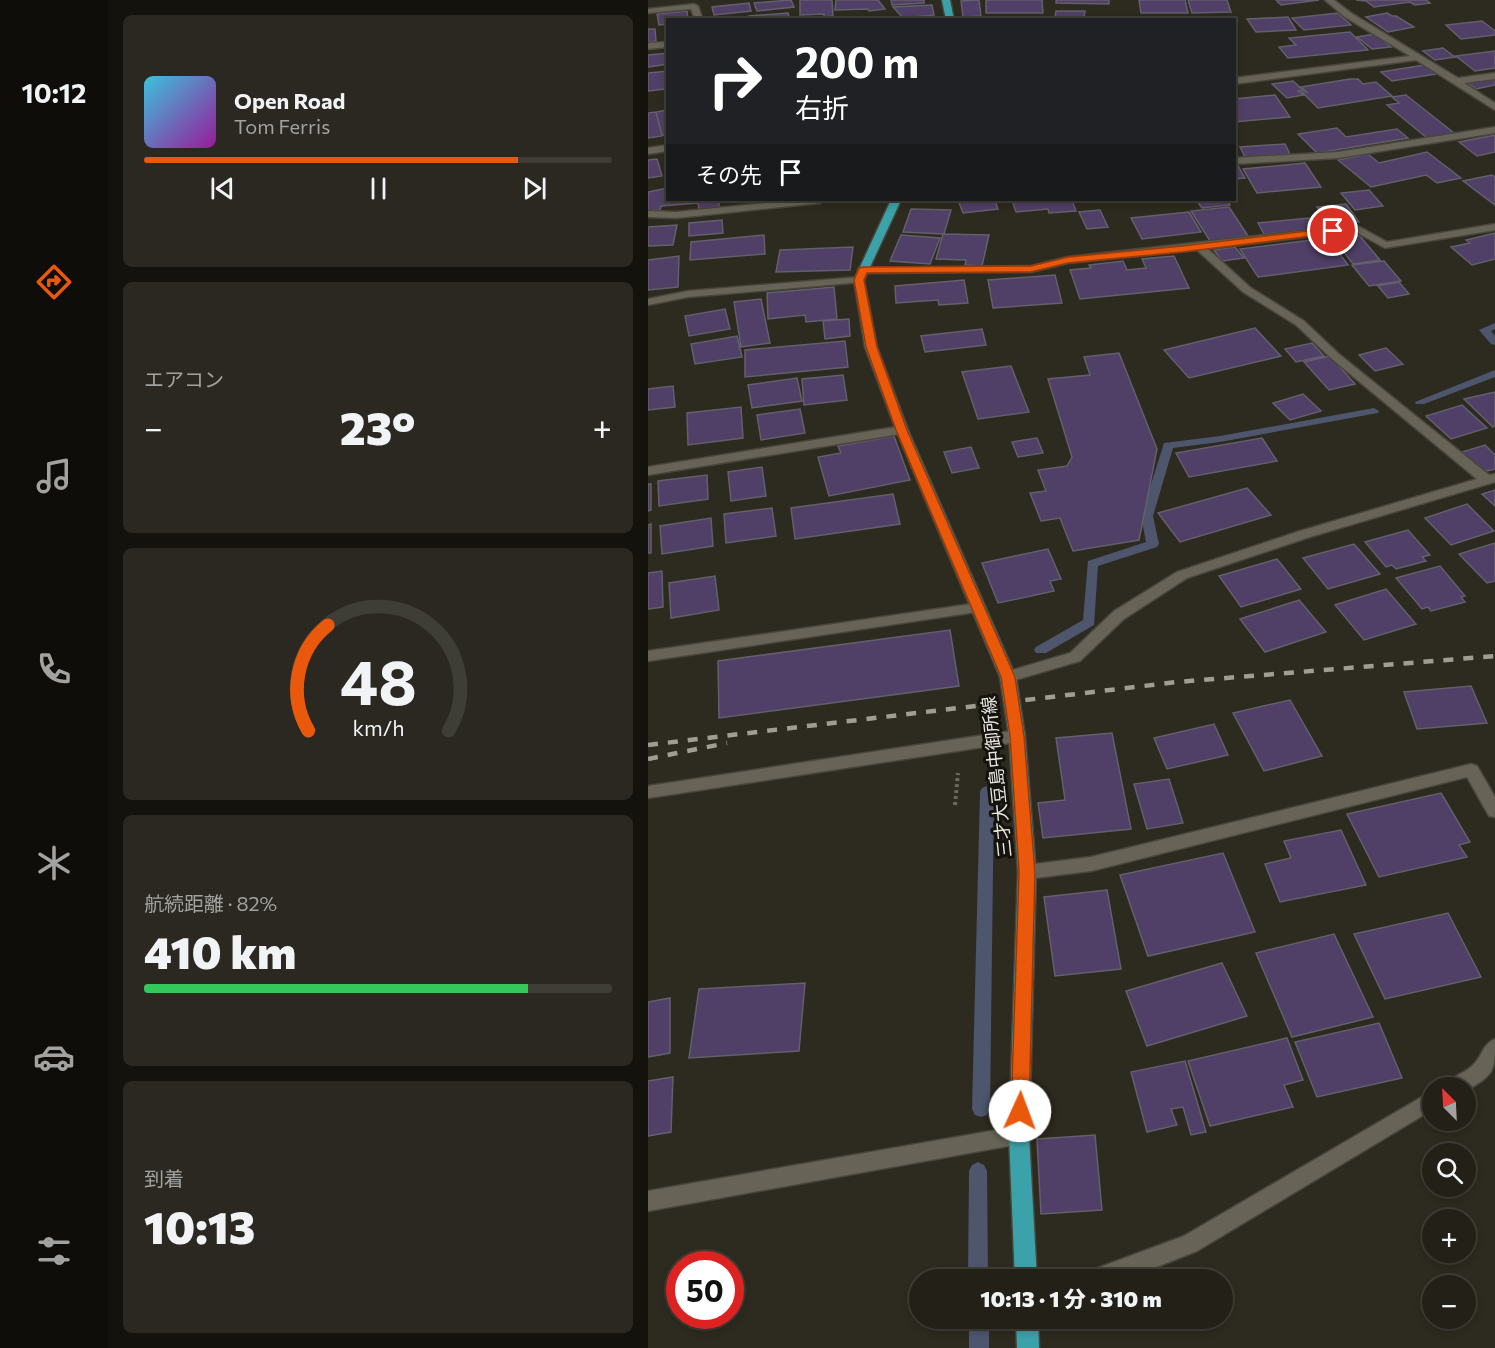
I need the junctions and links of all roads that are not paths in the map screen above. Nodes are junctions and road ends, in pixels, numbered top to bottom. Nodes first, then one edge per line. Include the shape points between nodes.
1 (946, 0) edge
2 (1329, 0) edge
3 (648, 11) edge
4 (698, 18) edge
5 (950, 18) edge
6 (666, 44) edge
7 (648, 46) edge
8 (1416, 58) junction
9 (1495, 76) edge
10 (1236, 81) edge
11 (1456, 81) junction
12 (1495, 107) edge
13 (1495, 130) edge
14 (666, 148) edge
15 (648, 151) edge
16 (1236, 161) edge
17 (810, 201) edge
18 (896, 201) edge
19 (648, 214) edge
20 (1495, 227) edge
21 (1199, 247) junction
22 (861, 275) junction
23 (648, 302) edge
24 (902, 430) junction
25 (648, 471) edge
26 (1491, 480) edge
27 (978, 608) junction
28 (648, 656) edge
29 (1008, 677) junction
30 (1017, 736) junction
31 (648, 792) edge
32 (1495, 811) edge
33 (1027, 872) junction
34 (1495, 1048) edge
35 (1472, 1077) edge
36 (1422, 1106) edge
37 (1019, 1135) junction
38 (648, 1201) edge
39 (1025, 1269) edge
40 (1124, 1269) edge
41 (1027, 1329) edge
42 (1028, 1348) edge

1 - 5 main road
2 - 8 street
3 - 4 street via 694,6
6 - 7 street
8 - 10 street
8 - 11 street
9 - 11 street
11 - 12 street
13 - 16 street via 1338,155
14 - 15 street
17 - 19 street via 676,215
18 - 22 main road
20 - 21 street via 1385,244 1356,228
21 - 22 street via 1068,260 1031,269
21 - 26 street via 1247,290 1300,323 1336,357
22 - 23 street
22 - 24 main road, 三才大豆島中御所線 via 871,347
24 - 25 street
24 - 27 main road, 三才大豆島中御所線
26 - 29 street via 1305,534 1182,575 1119,615 1075,657
27 - 28 street
27 - 29 main road, 三才大豆島中御所線
29 - 30 main road, 三才大豆島中御所線
30 - 31 street
30 - 33 main road, 三才大豆島中御所線
32 - 33 street via 1471,770 1091,864
33 - 37 main road, 三才大豆島中御所線
34 - 35 street via 1480,1072
36 - 40 street via 1190,1244
37 - 38 street
37 - 39 main road, 三才大豆島中御所線
41 - 42 main road

